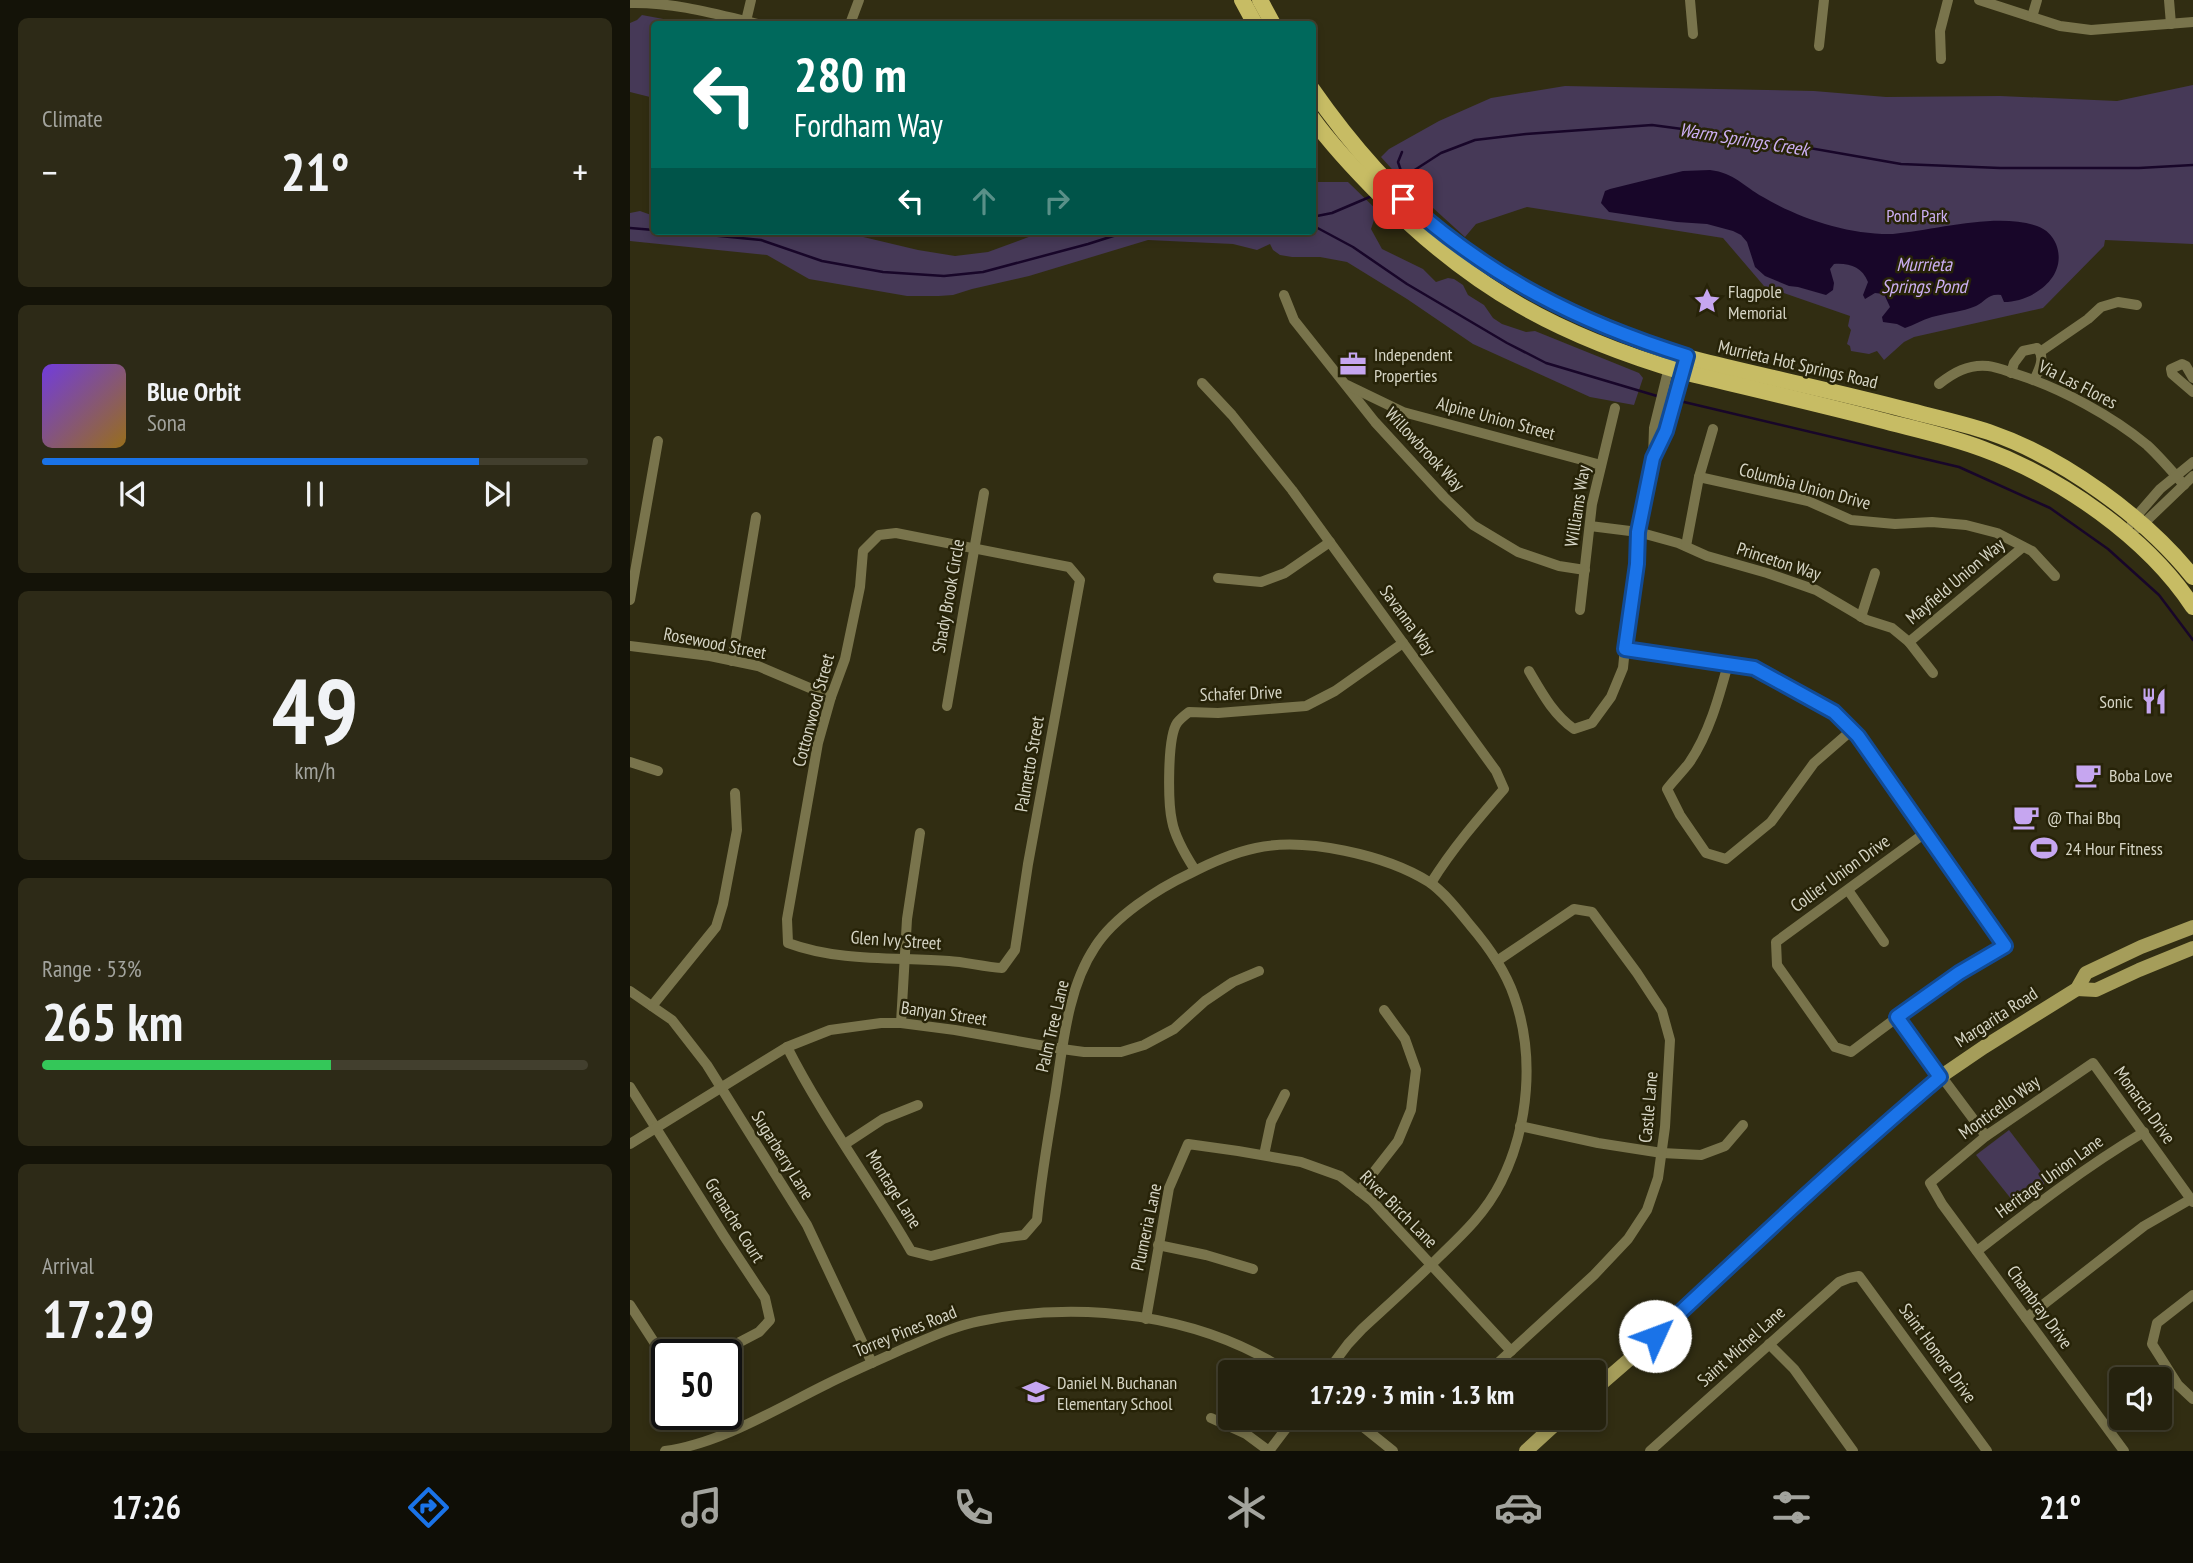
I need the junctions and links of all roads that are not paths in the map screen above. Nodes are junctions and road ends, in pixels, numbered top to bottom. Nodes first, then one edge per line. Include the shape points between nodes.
1 (751, 0) edge
2 (859, 0) edge
3 (1242, 0) edge
4 (1259, 0) edge
5 (1690, 0) edge
6 (1824, 0) edge
7 (1948, 0) edge
8 (1979, 0) edge
9 (2037, 0) edge
10 (2169, 0) edge
11 (630, 3) edge
12 (687, 4) edge
13 (2032, 16) junction
14 (746, 21) joint
15 (851, 21) edge
16 (1253, 21) edge
17 (1271, 21) edge
18 (2193, 22) edge
19 (2171, 24) junction
20 (1693, 34) dead end
21 (1819, 46) dead end
22 (1941, 59) dead end
23 (1316, 94) edge
24 (1316, 123) edge
25 (1368, 173) junction
26 (1284, 295) dead end
27 (2137, 305) dead end
28 (2040, 352) junction
29 (1678, 362) junction
30 (2011, 373) junction
31 (2034, 380) junction
32 (1202, 383) dead end
33 (1345, 384) junction
34 (1939, 384) dead end
35 (1615, 408) dead end
36 (1713, 429) dead end
37 (658, 441) dead end
38 (2193, 462) edge
39 (1601, 466) junction
40 (2175, 475) junction
41 (1699, 477) junction
42 (2193, 477) edge
43 (2184, 485) junction
44 (984, 493) dead end
45 (756, 517) dead end
46 (2138, 522) junction
47 (1590, 526) junction
48 (1638, 532) junction
49 (2129, 536) junction
50 (1330, 542) junction
51 (1686, 546) junction
52 (2024, 547) junction
53 (974, 550) junction
54 (1585, 570) junction
55 (1875, 573) dead end
56 (2054, 576) dead end
57 (2193, 577) edge
58 (1218, 578) dead end
59 (630, 600) edge
60 (2193, 607) edge
61 (1580, 610) dead end
62 (1861, 617) junction
63 (1909, 642) junction
64 (1404, 643) junction
65 (630, 646) edge
66 (1625, 649) junction
67 (732, 661) junction
68 (1728, 664) junction
69 (1529, 671) dead end
70 (1933, 673) dead end
71 (831, 697) junction
72 (947, 706) dead end
73 (1853, 730) junction
74 (630, 762) edge
75 (659, 771) dead end
76 (735, 793) dead end
77 (920, 833) dead end
78 (1925, 834) junction
79 (1195, 870) junction
80 (1431, 883) junction
81 (1848, 890) junction
82 (2193, 926) edge
83 (2177, 933) junction
84 (1884, 942) dead end
85 (788, 943) joint
86 (2193, 948) edge
87 (904, 960) junction
88 (1497, 961) junction
89 (1002, 968) joint
90 (2139, 970) junction
91 (1259, 971) dead end
92 (2077, 989) junction
93 (630, 991) edge
94 (652, 1006) junction
95 (1384, 1010) dead end
96 (1897, 1017) junction
97 (901, 1023) junction
98 (787, 1047) junction
99 (1062, 1049) junction
100 (2092, 1063) joint
101 (1940, 1077) junction
102 (630, 1087) edge
103 (720, 1088) junction
104 (1285, 1094) dead end
105 (918, 1105) dead end
106 (1743, 1125) dead end
107 (1520, 1126) junction
108 (657, 1127) junction
109 (2144, 1132) junction
110 (1986, 1136) junction
111 (630, 1144) edge
112 (845, 1144) junction
113 (1188, 1144) joint
114 (1662, 1153) junction
115 (1264, 1155) junction
116 (1930, 1183) joint
117 (1359, 1191) junction
118 (2192, 1201) edge
119 (1024, 1235) joint
120 (1158, 1245) junction
121 (1977, 1251) junction
122 (1431, 1265) junction
123 (1253, 1269) dead end
124 (1859, 1276) joint
125 (2193, 1295) edge
126 (630, 1305) edge
127 (2026, 1318) junction
128 (1146, 1320) junction
129 (652, 1339) edge
130 (742, 1341) edge
131 (1769, 1344) junction
132 (1511, 1351) junction
133 (1266, 1360) edge
134 (1336, 1360) edge
135 (1501, 1360) edge
136 (872, 1363) junction
137 (1606, 1380) edge
138 (2193, 1399) edge
139 (1211, 1418) dead end
140 (1285, 1430) edge
141 (1367, 1430) edge
142 (1550, 1430) edge
143 (2117, 1449) edge
144 (666, 1451) edge
145 (1269, 1451) edge
146 (1393, 1451) edge
147 (1527, 1451) edge
148 (1650, 1451) edge
149 (1853, 1451) edge
150 (1987, 1451) edge

1 - 14 street
2 - 15 street
3 - 16 main road
4 - 17 main road
5 - 20 street
6 - 21 street
7 - 22 street via 1940,31
8 - 13 street
9 - 13 street
10 - 19 street
11 - 12 street
12 - 14 street
13 - 19 street via 2091,30
18 - 19 street
23 - 25 main road, Murrieta Hot Springs Road
24 - 25 main road, Murrieta Hot Springs Road via 1344,159
25 - 29 main road, Murrieta Hot Springs Road via 1396,202 1532,293
26 - 33 street, Willowbrook Way via 1294,320
27 - 28 street via 2118,302 2101,307
28 - 30 street via 2037,348 2022,351
28 - 31 street
29 - 46 main road, Murrieta Hot Springs Road via 1875,401 1989,432 2074,474
29 - 48 street via 1666,431 1653,458
29 - 49 main road, Murrieta Hot Springs Road via 1983,449 2044,476
30 - 31 street, Via Las Flores
30 - 34 street, Via Las Flores via 1976,366
31 - 40 street, Via Las Flores via 2120,425
32 - 50 street, Savanna Way
33 - 39 street, Alpine Union Street via 1403,412
33 - 54 street, Willowbrook Way via 1473,525 1518,552
35 - 39 street, Williams Way
36 - 41 street
37 - 59 street
38 - 40 street
39 - 47 street, Williams Way
40 - 43 street, Via Las Flores
40 - 46 street
41 - 51 street
41 - 52 street, Columbia Union Drive via 1808,501 1851,520 1966,525 1997,533
42 - 43 street
43 - 46 street
44 - 53 street, Shady Brook Circle
45 - 67 street
46 - 49 street
46 - 57 main road, Murrieta Hot Springs Road
47 - 48 street, Princeton Way
47 - 54 street, Williams Way
48 - 51 street, Princeton Way
48 - 66 street
49 - 60 main road, Murrieta Hot Springs Road
50 - 58 street via 1285,573 1261,582
50 - 64 street, Savanna Way
51 - 62 street, Princeton Way via 1816,590
52 - 56 street, Columbia Union Drive
52 - 63 street, Mayfield Union Way
53 - 71 street, Cottonwood Street via 896,533 879,535 863,551 845,659
53 - 72 street, Shady Brook Circle
53 - 89 street, Palmetto Street via 1069,566 1080,580 1015,950
54 - 61 street, Williams Way
55 - 62 street
62 - 63 street, Princeton Way via 1892,628
63 - 70 street, Princeton Way
64 - 79 street, Schafer Drive via 1306,706 1189,712 1176,724 1169,786 1172,822
64 - 80 street, Savanna Way via 1496,771 1504,789 1469,828
65 - 67 street, Rosewood Street
66 - 68 street
66 - 69 street via 1611,697 1592,723 1574,729 1561,720
67 - 71 street, Rosewood Street via 758,666
68 - 73 street via 1754,668 1788,685 1834,712
68 - 73 street via 1703,738 1667,789 1706,853 1726,859 1771,822 1814,763
71 - 85 street, Cottonwood Street via 818,743 787,919
73 - 78 street
74 - 75 street
76 - 94 street via 737,830 716,927
77 - 87 street
78 - 81 street, Collier Union Drive
78 - 96 street via 2005,946
79 - 80 street, Palm Tree Lane via 1258,848 1301,845 1344,850
79 - 99 street, Palm Tree Lane via 1130,909 1096,946 1077,983
80 - 88 street, Palm Tree Lane
81 - 84 street
81 - 96 street, Collier Union Drive via 1776,942 1777,965 1835,1047 1850,1052
82 - 83 main road, Margarita Road
83 - 90 main road via 2171,945 2144,958
83 - 92 main road, Margarita Road via 2086,973
85 - 87 street, Glen Ivy Street
86 - 90 main road, Margarita Road
87 - 89 street, Glen Ivy Street
87 - 97 street
88 - 107 street, Palm Tree Lane via 1514,994 1525,1037 1527,1084
88 - 114 street, Castle Lane via 1574,909 1592,912 1662,1011 1670,1040 1670,1079
90 - 92 main road, Margarita Road via 2096,990
91 - 99 street, Banyan Street via 1233,982 1174,1029 1144,1045 1121,1052
92 - 101 main road, Margarita Road
93 - 94 street, Sugarberry Lane
94 - 103 street, Sugarberry Lane via 672,1020
95 - 117 street via 1405,1039 1416,1070 1411,1110 1398,1141
96 - 101 street
97 - 98 street, Banyan Street via 830,1030
97 - 99 street, Banyan Street
98 - 103 street, Banyan Street
98 - 112 street, Montage Lane
99 - 119 street, Palm Tree Lane via 1037,1220
100 - 109 street, Monarch Drive
100 - 110 street, Monticello Way
101 - 110 street
101 - 137 main road, Margarita Road
102 - 108 street, Grenache Court
103 - 108 street, Banyan Street
103 - 136 street, Sugarberry Lane via 807,1225
104 - 115 street via 1270,1122
105 - 112 street via 883,1119
106 - 114 street via 1725,1146 1701,1155
107 - 114 street
107 - 122 street, Palm Tree Lane via 1501,1182 1479,1218
108 - 111 street, Banyan Street
108 - 130 street, Grenache Court via 765,1298 770,1320
109 - 118 street, Monarch Drive
109 - 121 street, Heritage Union Lane via 2042,1200
110 - 116 street, Monticello Way
112 - 119 street, Montage Lane via 911,1251 931,1256
113 - 115 street, River Birch Lane
113 - 120 street, Plumeria Lane via 1169,1188
114 - 132 street, Castle Lane via 1647,1210 1628,1239
115 - 117 street, River Birch Lane via 1340,1176
116 - 121 street, Chambray Drive
117 - 122 street, River Birch Lane
118 - 127 street via 2144,1226
120 - 123 street
120 - 128 street, Plumeria Lane
121 - 127 street, Chambray Drive
122 - 132 street, River Birch Lane
122 - 134 street, Palm Tree Lane
124 - 131 street, Saint Michel Lane via 1839,1282
124 - 150 street, Saint Honore Drive
125 - 138 street via 2157,1323 2152,1344 2178,1385
126 - 129 street
127 - 143 street, Chambray Drive
128 - 133 street, Torrey Pines Road via 1229,1340
128 - 136 street, Torrey Pines Road via 1067,1312 978,1321
131 - 148 street, Saint Michel Lane
131 - 149 street via 1794,1369
132 - 135 street, Castle Lane
136 - 144 street, Torrey Pines Road via 710,1440
139 - 145 street
140 - 145 street
141 - 146 street
142 - 147 main road

